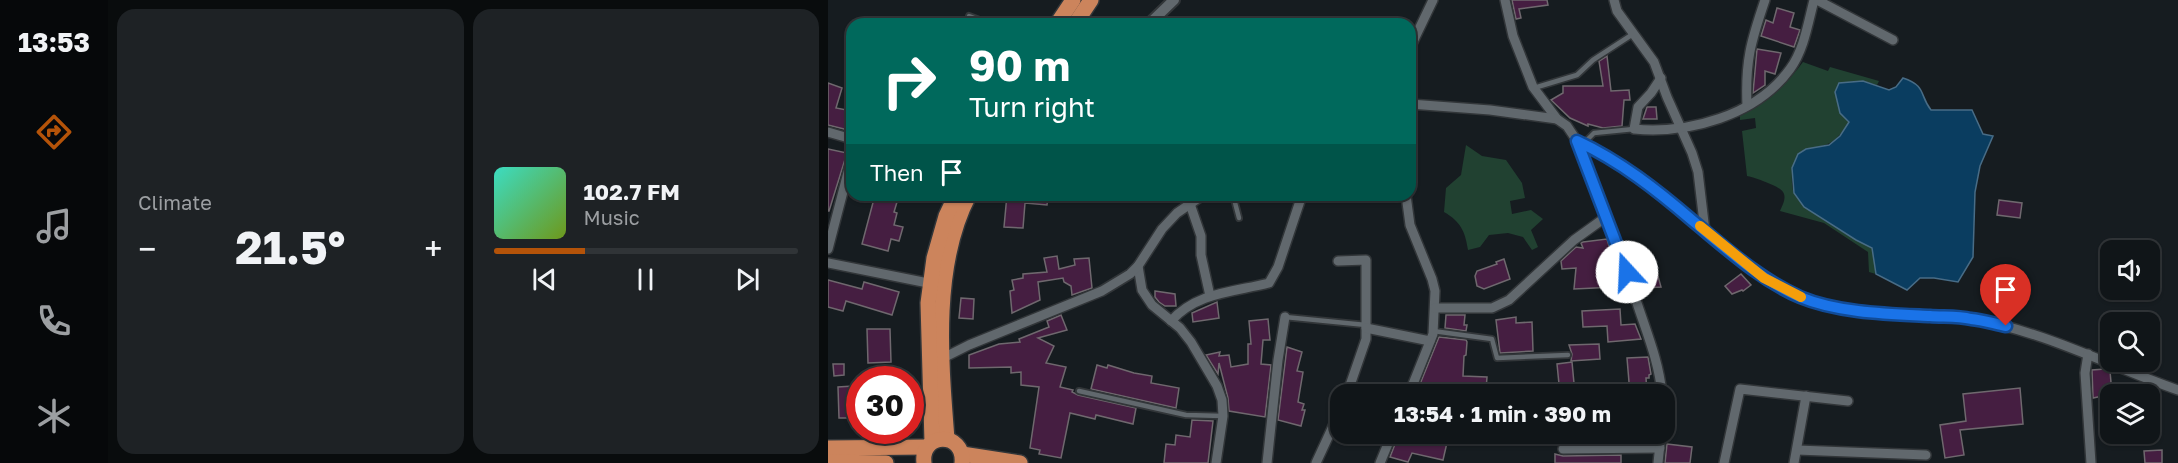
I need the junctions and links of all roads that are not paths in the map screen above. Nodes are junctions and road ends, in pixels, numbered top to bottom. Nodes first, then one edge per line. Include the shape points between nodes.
1 (1073, 0) edge
2 (1091, 0) edge
3 (1174, 0) edge
4 (1432, 0) edge
5 (1505, 0) edge
6 (1614, 0) edge
7 (1765, 0) edge
8 (1815, 0) edge
9 (969, 16) dead end
10 (974, 18) edge
11 (1062, 18) edge
12 (1079, 18) edge
13 (1155, 18) edge
14 (1633, 34) junction
15 (1416, 35) edge
16 (1893, 40) dead end
17 (1661, 78) junction
18 (1534, 88) junction
19 (1416, 104) edge
20 (1747, 106) junction
21 (1557, 119) junction
22 (1634, 129) junction
23 (1681, 129) junction
24 (828, 132) edge
25 (846, 137) edge
26 (1580, 142) junction
27 (846, 179) edge
28 (953, 201) edge
29 (966, 201) edge
30 (1194, 201) edge
31 (1235, 201) edge
32 (1300, 201) edge
33 (1407, 201) edge
34 (1190, 204) junction
35 (1606, 217) junction
36 (1239, 218) dead end
37 (1705, 231) junction
38 (828, 249) edge
39 (1338, 261) dead end
40 (828, 263) edge
41 (1138, 266) junction
42 (937, 285) junction
43 (1210, 296) junction
44 (1435, 308) junction
45 (1285, 317) joint
46 (1171, 321) junction
47 (1366, 326) junction
48 (1433, 330) junction
49 (1430, 341) junction
50 (2088, 354) junction
51 (1568, 355) dead end
52 (943, 358) junction
53 (1350, 384) edge
54 (1413, 384) edge
55 (1661, 384) edge
56 (2178, 390) edge
57 (1079, 391) dead end
58 (1806, 396) junction
59 (1848, 401) dead end
60 (1223, 416) junction
61 (1330, 433) edge
62 (935, 443) junction
63 (1388, 444) edge
64 (1660, 444) edge
65 (828, 448) edge
66 (1660, 448) junction
67 (1563, 449) dead end
68 (1797, 450) junction
69 (1926, 454) dead end
70 (962, 459) edge
71 (828, 462) edge
72 (886, 463) edge
73 (924, 463) edge
74 (1020, 463) edge
75 (1216, 463) edge
76 (1267, 463) edge
77 (1316, 463) edge
78 (1380, 463) edge
79 (1658, 463) edge
80 (1724, 463) edge
81 (1794, 463) edge
82 (2091, 463) edge

1 - 11 highway
2 - 12 highway
3 - 13 street
4 - 15 street
5 - 18 street via 1516,45
6 - 14 street
7 - 20 street via 1747,60
8 - 16 street
8 - 20 street via 1790,70 1772,89
9 - 10 lane
14 - 17 street
14 - 18 lane via 1577,75
17 - 22 street via 1638,107
17 - 23 street
18 - 21 street
19 - 21 street
20 - 23 street
21 - 26 street
22 - 23 street
22 - 26 lane via 1594,133
23 - 37 street via 1698,172
24 - 25 street
26 - 35 street
26 - 37 street via 1642,179
27 - 38 street
28 - 42 highway via 934,258
29 - 42 highway
30 - 34 street
31 - 36 lane
32 - 43 street via 1269,283
33 - 44 street via 1410,225 1432,279
34 - 41 street via 1162,229
34 - 43 street via 1201,236
35 - 44 street via 1574,240 1509,300 1492,308
35 - 55 street via 1653,346
37 - 50 street via 1764,278 1818,304 1898,315 1970,318 2020,329
39 - 47 street via 1366,260
40 - 42 street
41 - 46 street via 1142,290
41 - 52 street via 1102,291
42 - 52 highway
42 - 62 highway via 928,303
43 - 46 street via 1179,312
44 - 48 street
45 - 47 lane
45 - 76 street
46 - 60 street via 1191,342 1216,386
47 - 49 street
47 - 53 street via 1366,339
48 - 49 street
48 - 51 lane via 1492,339 1497,358
49 - 54 street
50 - 56 street
50 - 82 street via 2085,373
52 - 62 highway
57 - 60 lane via 1186,415
58 - 59 street
58 - 68 street
58 - 80 street via 1740,389
60 - 75 street
61 - 77 street
62 - 65 highway
62 - 70 highway via 955,443
62 - 73 highway via 924,452
63 - 78 street
64 - 66 street
66 - 67 street
66 - 79 street
68 - 69 street
68 - 81 street
70 - 74 highway
71 - 72 highway

